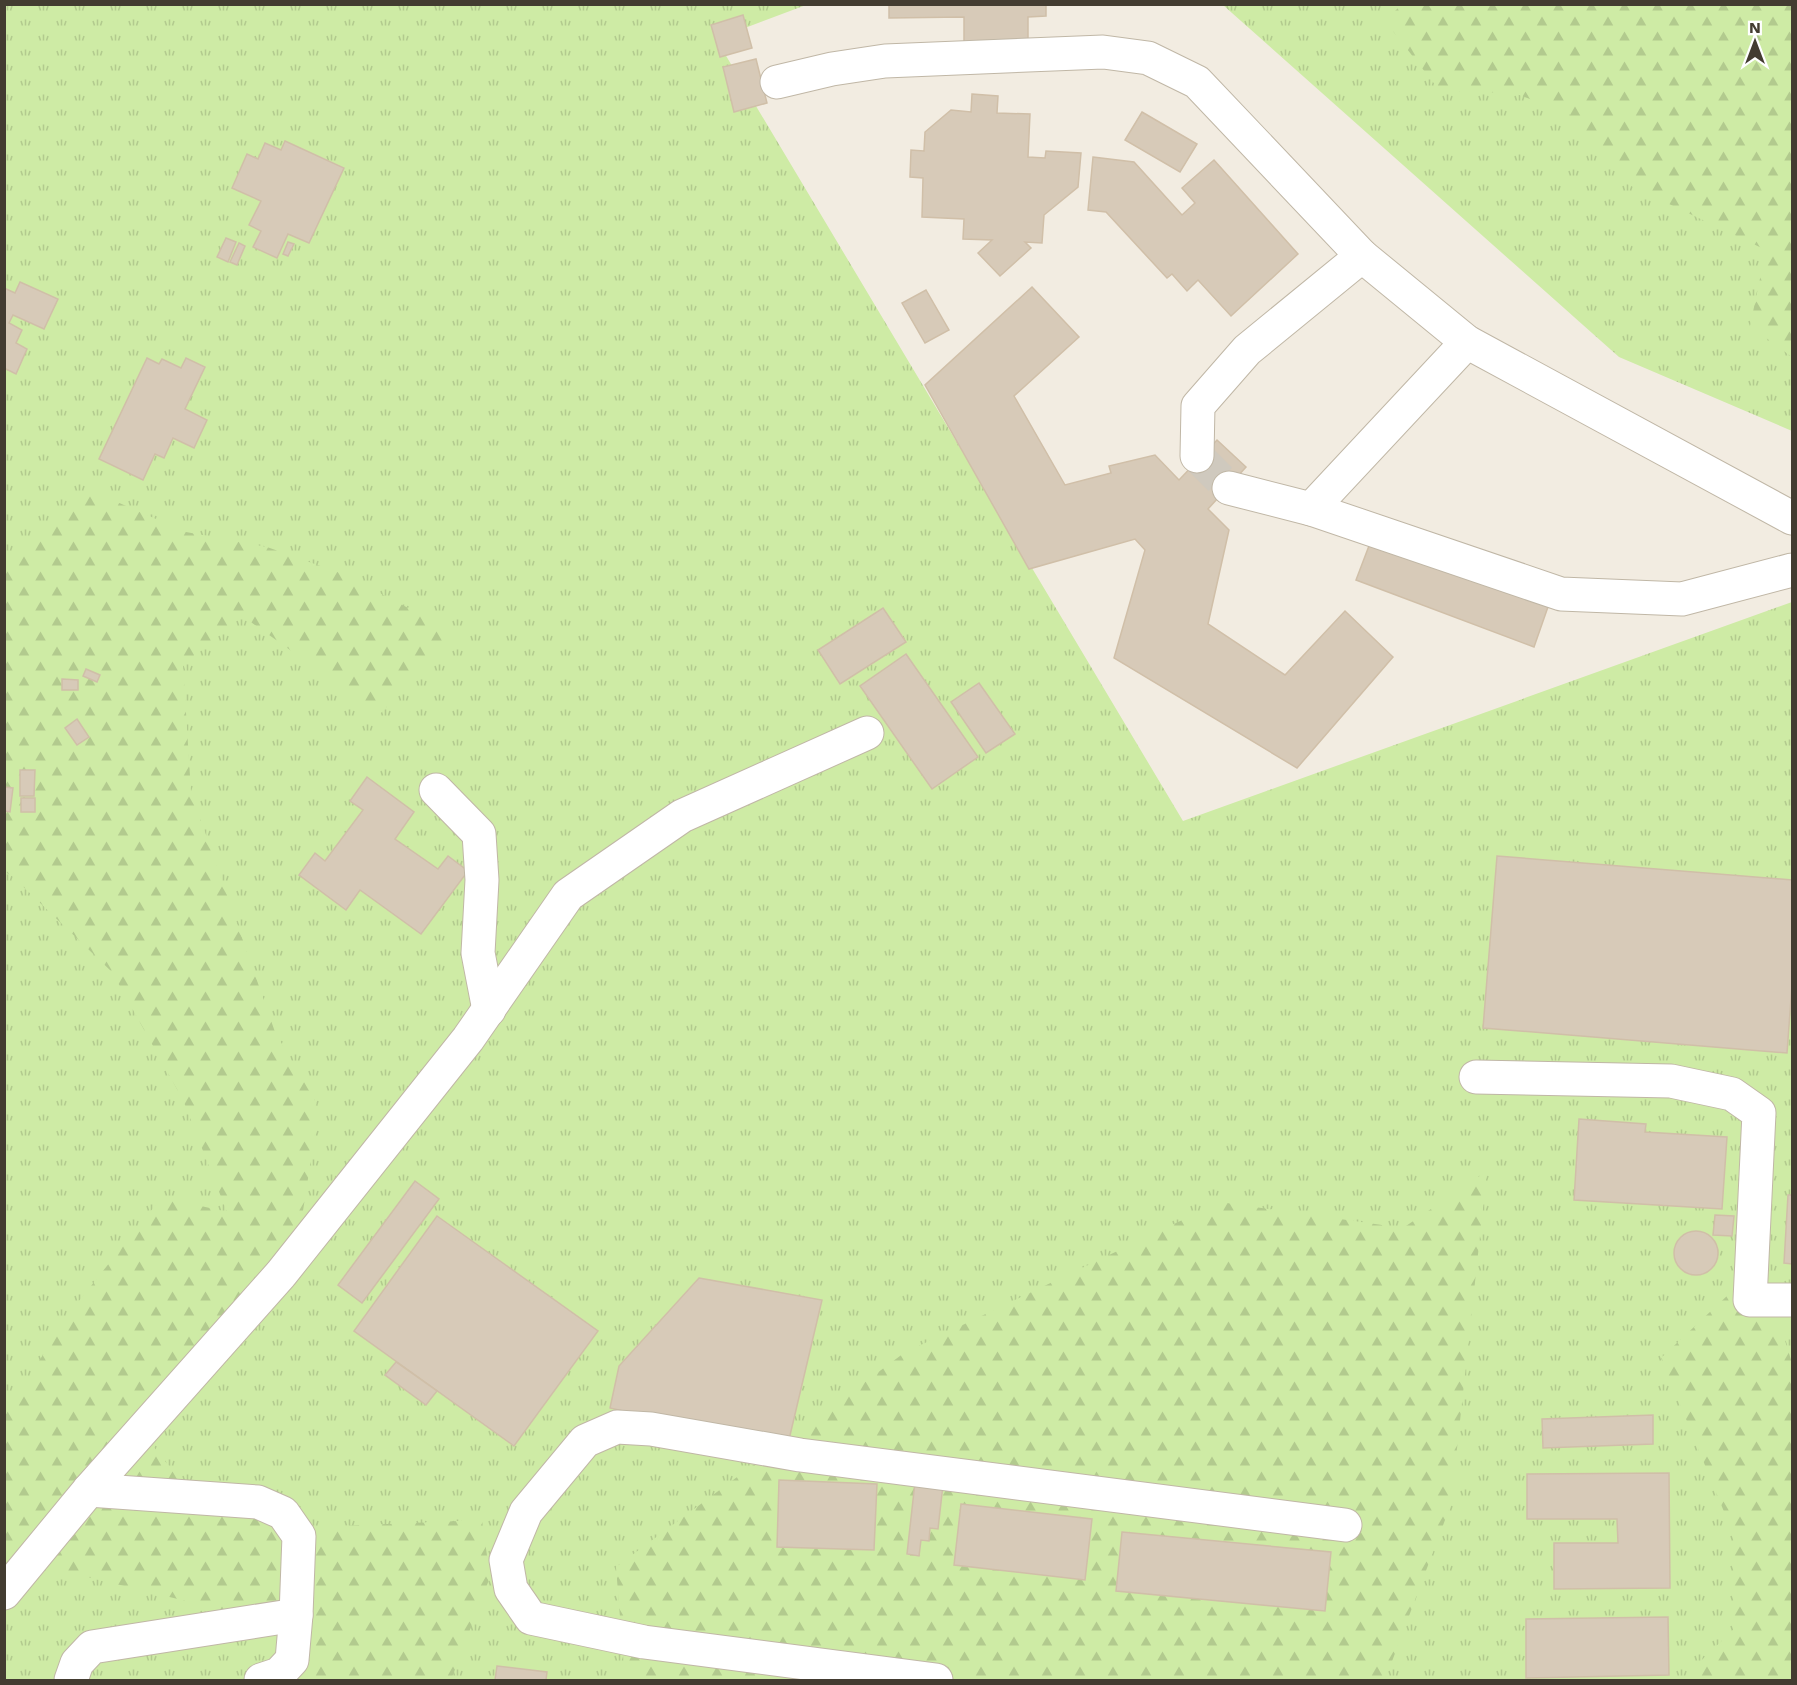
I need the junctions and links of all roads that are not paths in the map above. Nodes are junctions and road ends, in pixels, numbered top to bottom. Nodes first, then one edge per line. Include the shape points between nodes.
1 (777, 82) dead end
2 (1362, 256) junction
3 (1467, 342) junction
4 (1197, 456) dead end
5 (1229, 488) tunnel mouth
6 (1311, 509) junction
7 (1792, 518) edge
8 (1792, 570) edge
9 (867, 733) dead end
10 (436, 790) dead end
11 (489, 1010) junction
12 (1476, 1077) dead end
13 (1792, 1300) edge
14 (89, 1490) junction
15 (1345, 1525) dead end
16 (4, 1593) edge
17 (296, 1615) junction
18 (71, 1680) edge
19 (261, 1680) edge
20 (936, 1680) edge

1 - 2 street via 885,61 1103,52 1148,58 1197,82
2 - 3 street
2 - 4 street via 1247,350 1198,406
3 - 6 street
3 - 7 street
5 - 6 street
6 - 8 street via 1561,594 1682,599
9 - 11 street via 682,816 568,895
10 - 11 street via 479,834 482,880 478,953
11 - 14 street via 281,1274
12 - 13 street via 1671,1081 1732,1094 1759,1113 1750,1300
14 - 16 street
14 - 17 street via 258,1503 284,1513 299,1536
15 - 20 street via 800,1455 651,1429 617,1427 585,1441 526,1512 506,1560 511,1590 531,1618 644,1642
17 - 18 street via 92,1647 77,1663
17 - 19 street via 291,1660 279,1674

